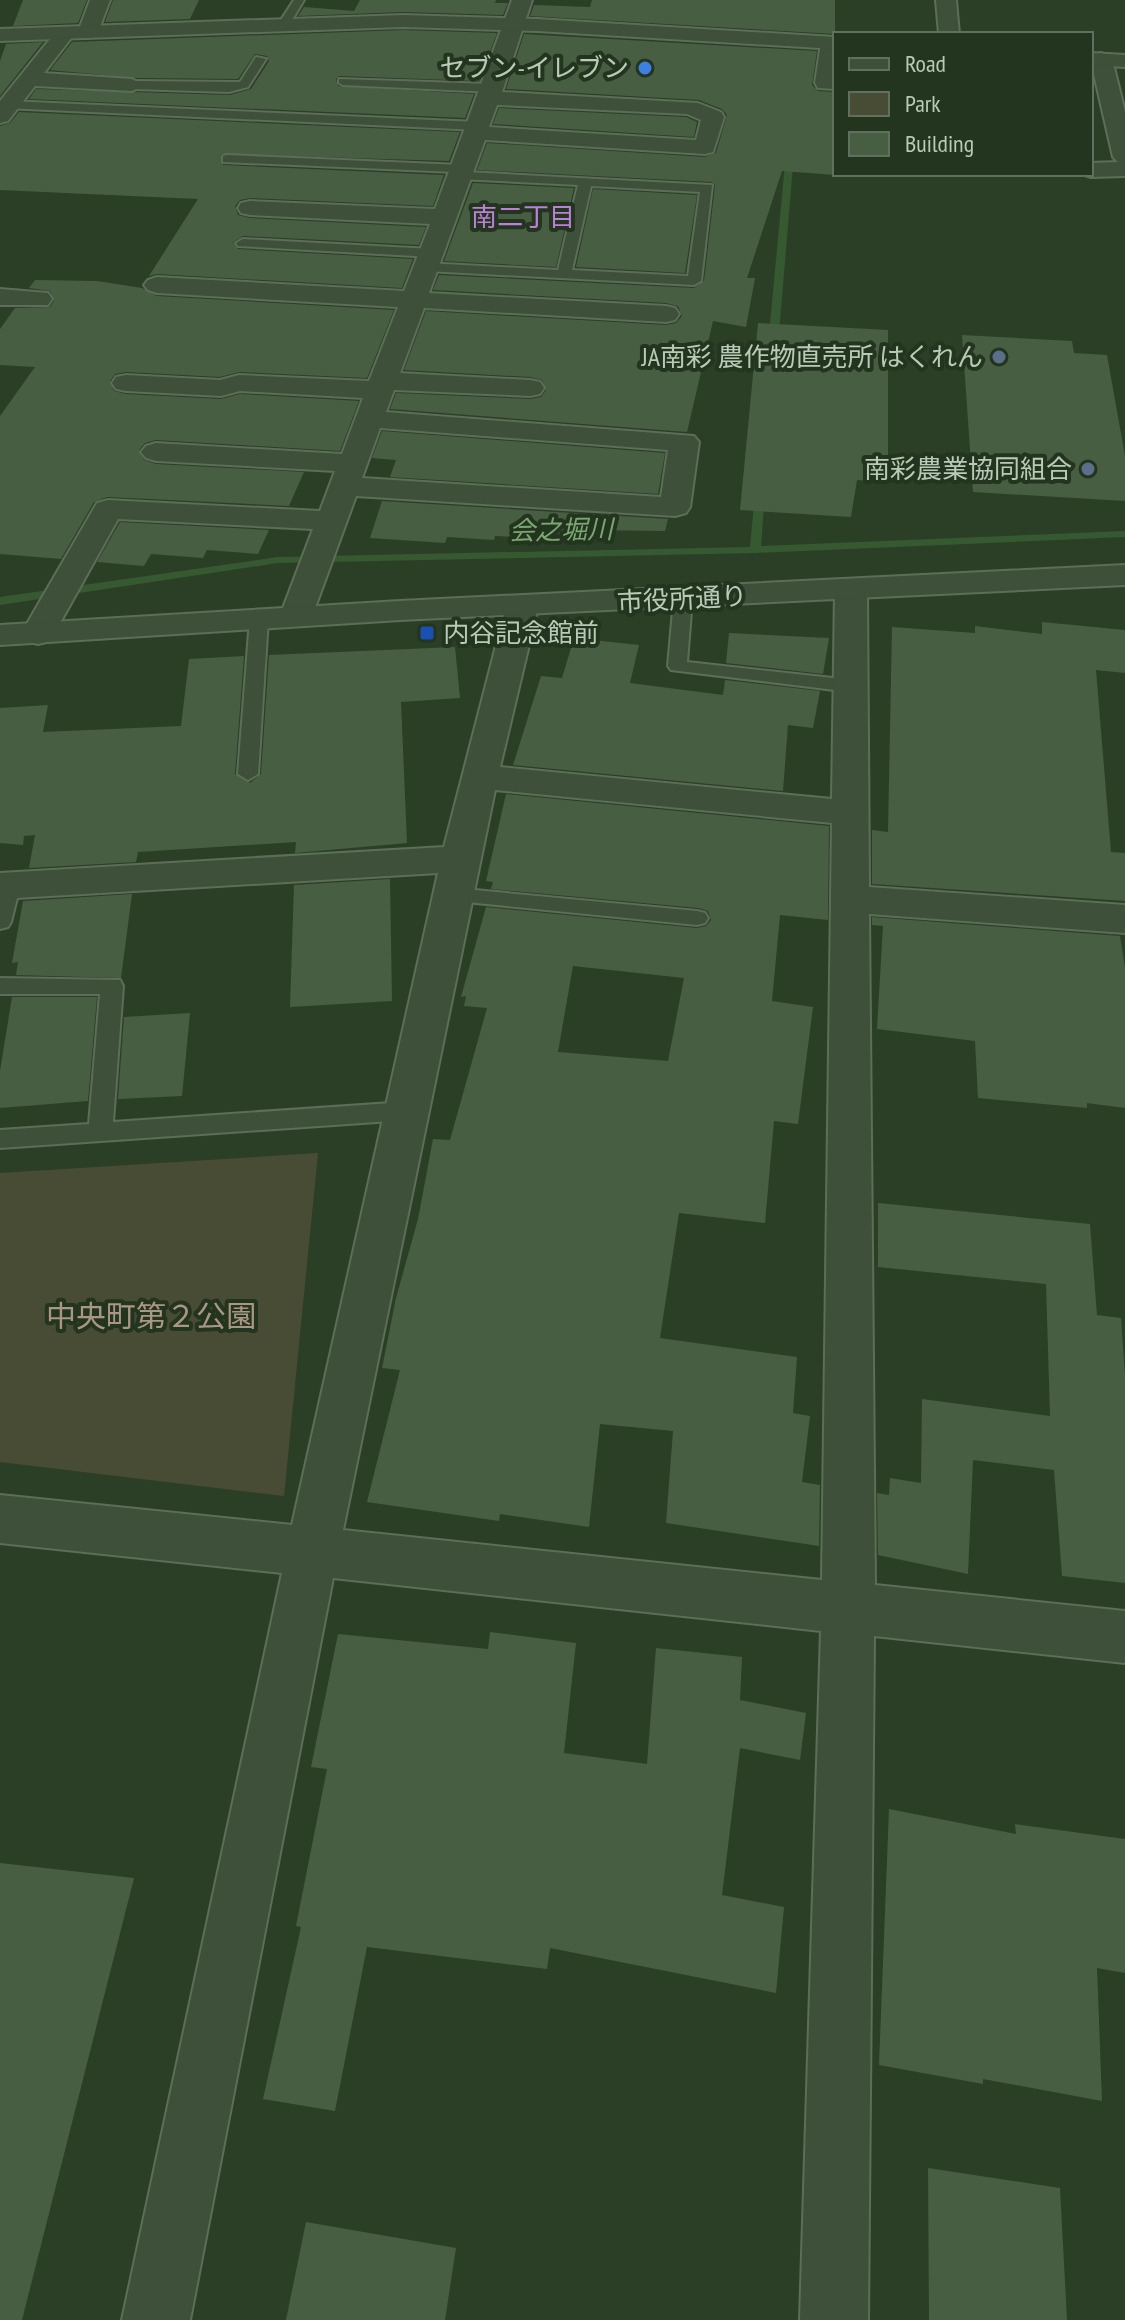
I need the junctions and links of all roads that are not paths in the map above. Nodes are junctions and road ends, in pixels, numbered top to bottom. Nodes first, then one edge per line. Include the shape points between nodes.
1 (100, 0) edge
2 (299, 0) edge
3 (946, 0) edge
4 (285, 23) junction
5 (514, 29) edge
6 (88, 32) junction
7 (949, 32) edge
8 (65, 33) junction
9 (0, 35) edge
10 (833, 43) edge
11 (260, 59) dead end
12 (1096, 59) edge
13 (1125, 61) edge
14 (29, 79) junction
15 (343, 81) dead end
16 (833, 83) edge
17 (132, 85) joint
18 (491, 93) junction
19 (3, 112) edge
20 (476, 130) junction
21 (1122, 137) edge
22 (1093, 140) edge
23 (227, 159) dead end
24 (1125, 169) edge
25 (1093, 170) edge
26 (460, 172) junction
27 (585, 182) junction
28 (250, 208) dead end
29 (444, 217) junction
30 (243, 243) dead end
31 (429, 260) junction
32 (564, 274) junction
33 (157, 285) dead end
34 (0, 297) edge
35 (39, 299) dead end
36 (414, 299) junction
37 (666, 314) dead end
38 (126, 383) dead end
39 (381, 385) junction
40 (530, 388) dead end
41 (368, 419) junction
42 (156, 452) dead end
43 (348, 475) junction
44 (321, 545) junction
45 (1125, 575) edge
46 (851, 592) junction
47 (683, 599) junction
48 (522, 607) junction
49 (296, 616) junction
50 (259, 619) junction
51 (38, 634) junction
52 (0, 635) edge
53 (851, 686) junction
54 (248, 774) dead end
55 (481, 777) junction
56 (851, 813) junction
57 (456, 877) junction
58 (5, 886) edge
59 (851, 899) junction
60 (697, 918) dead end
61 (1125, 919) edge
62 (0, 922) edge
63 (0, 986) edge
64 (406, 1111) junction
65 (100, 1132) junction
66 (0, 1139) edge
67 (0, 1519) edge
68 (312, 1553) junction
69 (848, 1609) junction
70 (1125, 1637) edge
71 (156, 2320) edge
72 (834, 2320) edge

1 - 6 street
2 - 4 lane
3 - 7 street
4 - 5 street via 403,21
4 - 6 street
5 - 10 street
5 - 18 street
6 - 8 street
8 - 9 street
8 - 14 street
10 - 16 street via 826,83
11 - 17 lane via 244,85
12 - 13 street
12 - 21 street
14 - 17 street
14 - 19 street
15 - 18 lane
18 - 20 street
18 - 20 street via 690,108 713,117 705,147
19 - 20 lane
20 - 26 street
21 - 22 street
23 - 26 lane
24 - 25 street
26 - 27 lane
26 - 29 street
27 - 32 lane
27 - 32 lane via 707,188 694,281
28 - 29 street
29 - 31 street
30 - 31 lane
31 - 32 lane
31 - 36 street
33 - 36 street
34 - 35 street
36 - 37 street
36 - 39 street
38 - 39 street via 221,388 239,383
39 - 40 street
39 - 41 street
41 - 43 street
41 - 43 street via 684,442 675,507
42 - 43 street
43 - 44 street
44 - 49 street
44 - 51 street via 108,509
45 - 46 street, 市役所通り
46 - 47 street, 市役所通り
46 - 53 street
47 - 48 street, 市役所通り
47 - 53 lane via 677,666
48 - 49 street, 市役所通り
48 - 55 street
49 - 50 street, 市役所通り
50 - 51 street, 市役所通り
50 - 54 lane
51 - 52 street, 市役所通り
53 - 56 street
55 - 56 street
55 - 57 street
56 - 59 street
57 - 58 street
57 - 60 lane
57 - 64 street
58 - 62 lane
59 - 61 street
59 - 69 street
63 - 65 lane via 112,986
64 - 65 lane
64 - 68 street
65 - 66 lane
67 - 68 street
68 - 69 street
68 - 71 street
69 - 70 street
69 - 72 street

